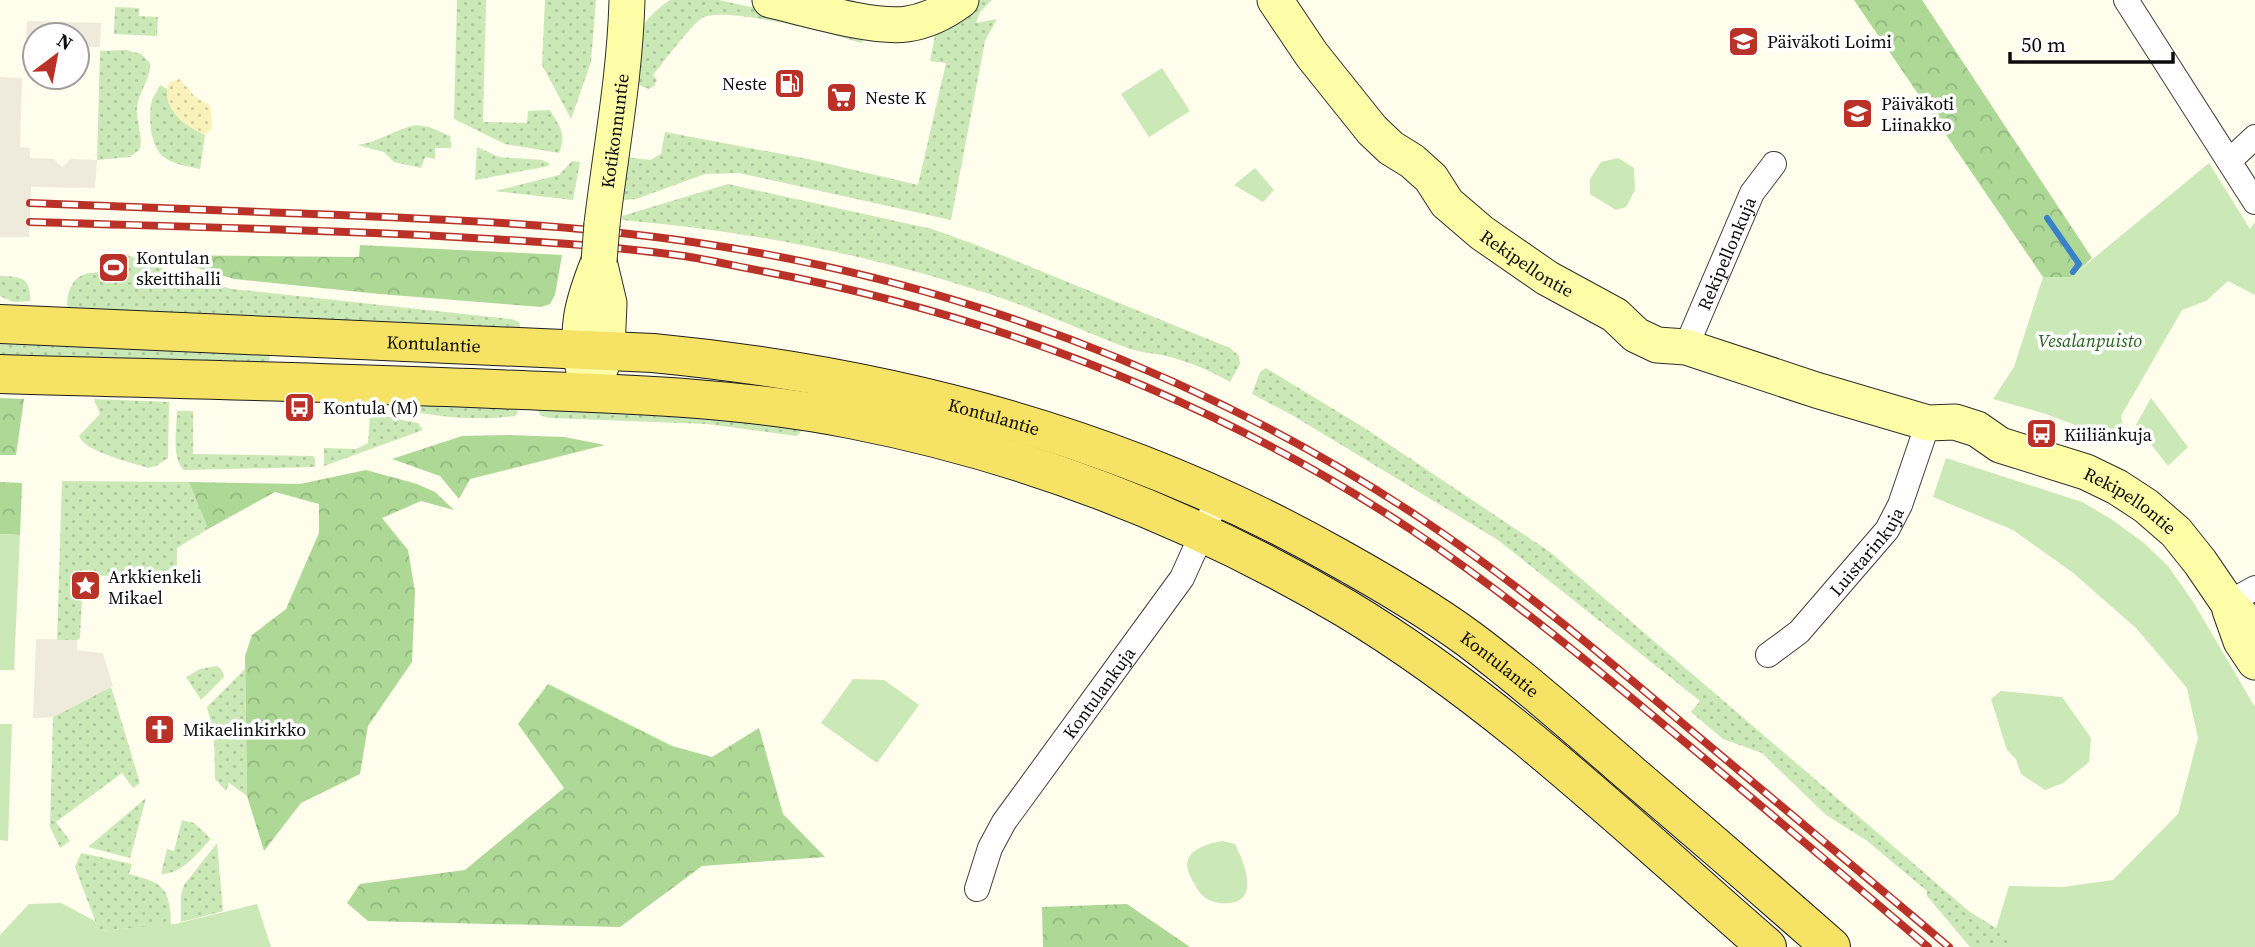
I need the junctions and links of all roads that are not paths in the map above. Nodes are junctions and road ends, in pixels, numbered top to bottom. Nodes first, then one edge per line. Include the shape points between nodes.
1 (627, 0) edge
2 (770, 0) edge
3 (961, 0) edge
4 (1275, 0) edge
5 (2126, 0) edge
6 (851, 9) edge
7 (2255, 137) edge
8 (2229, 161) junction
9 (1774, 164) dead end
10 (2255, 202) edge
11 (0, 324) edge
12 (1686, 347) junction
13 (593, 351) junction
14 (0, 374) edge
15 (590, 393) junction
16 (1928, 423) junction
17 (1219, 496) junction
18 (1204, 532) junction
19 (2241, 596) edge
20 (2255, 630) edge
21 (1768, 655) dead end
22 (2255, 662) edge
23 (977, 889) dead end
24 (1767, 947) edge
25 (1831, 947) edge

1 - 13 street, Kotikonnuntie, bridge via 599,261 609,303
2 - 6 street
3 - 6 street via 927,20 906,24 883,24
4 - 12 street, Rekipellontie via 1366,123 1431,178 1447,203 1482,233 1547,278 1615,315 1644,318 1665,328
5 - 8 street
7 - 8 street
8 - 10 street
9 - 12 street, Rekipellonkuja via 1752,193
11 - 13 main road, Kontulantie
12 - 16 street, Rekipellontie
13 - 15 street, Kotikonnuntie
13 - 17 main road, Kontulantie via 718,360 914,393 1055,433
14 - 15 main road, Kontulantie
15 - 18 main road, Kontulantie via 772,407 914,433 1050,471
16 - 19 street, Rekipellontie via 1955,422 1978,429 2000,444 2117,487 2176,532 2200,562
16 - 21 street, Luistarinkuja via 1887,530 1799,632
17 - 18 street, Kontulankuja
17 - 25 main road, Kontulantie via 1363,571 1468,639
18 - 23 street, Kontulankuja via 1182,578 1004,822 989,848
18 - 24 main road, Kontulantie via 1346,609 1451,679 1547,755
19 - 20 street, Rekipellontie
19 - 22 street, Rekipellontie via 2241,641

